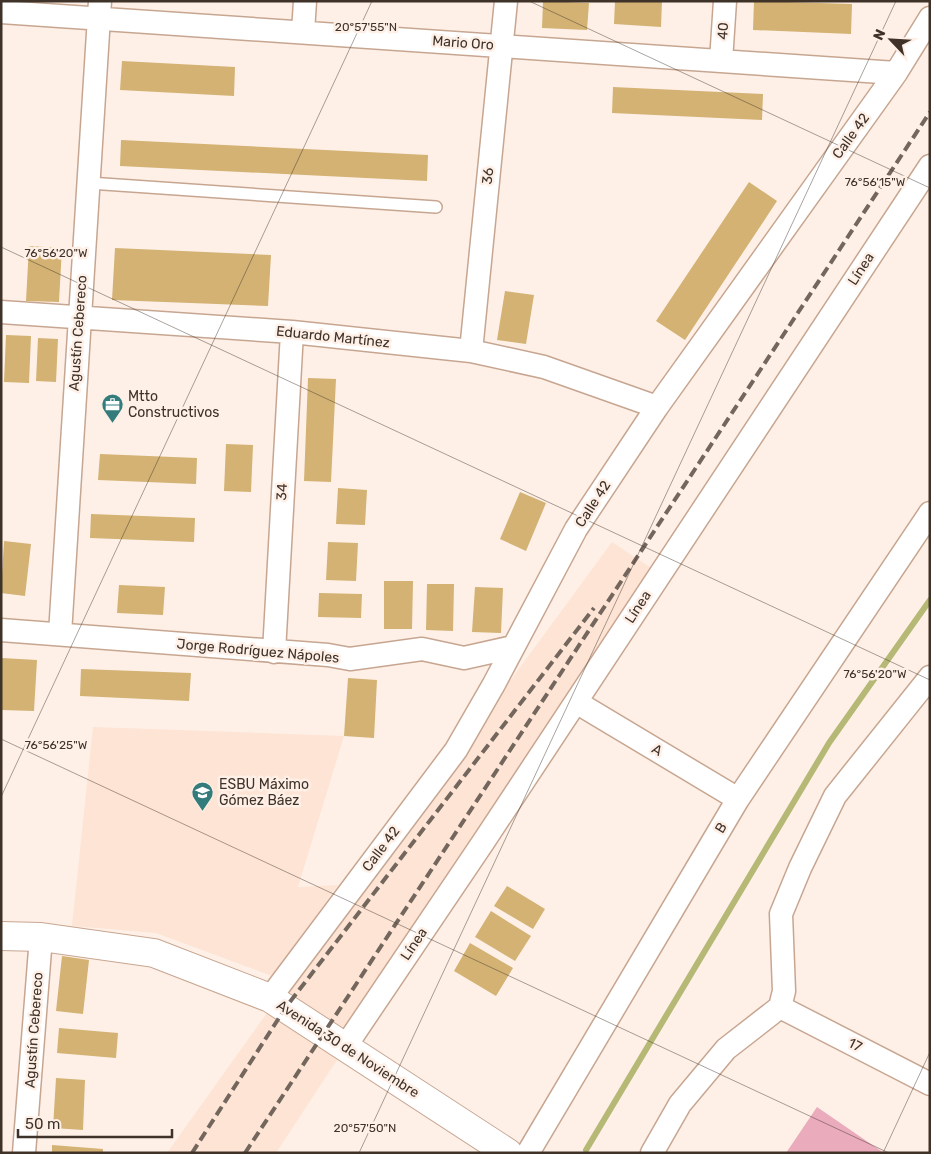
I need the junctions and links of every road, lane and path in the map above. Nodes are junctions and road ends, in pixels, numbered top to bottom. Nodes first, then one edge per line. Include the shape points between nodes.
1 (305, 1) edge
2 (506, 1) edge
3 (725, 1) edge
4 (100, 10) edge
5 (1, 12) edge
6 (930, 18) edge
7 (303, 32) junction
8 (502, 46) junction
9 (721, 61) junction
10 (896, 73) junction
11 (930, 166) edge
12 (88, 184) junction
13 (436, 207) dead end
14 (1, 312) edge
15 (79, 316) junction
16 (292, 332) junction
17 (471, 351) junction
18 (656, 407) junction
19 (930, 513) edge
20 (1, 630) edge
21 (60, 634) junction
22 (513, 647) junction
23 (274, 652) junction
24 (464, 658) junction
25 (930, 677) edge
26 (494, 684) junction
27 (576, 702) junction
28 (738, 799) junction
29 (1, 936) edge
30 (41, 937) junction
31 (270, 998) junction
32 (780, 1007) junction
33 (345, 1047) junction
34 (930, 1084) edge
35 (24, 1153) edge
36 (508, 1153) edge
37 (528, 1153) edge
38 (652, 1153) edge

1 - 7 street
2 - 8 street, 36
3 - 9 street, 40
4 - 5 street, Mario Oro
4 - 7 street, Mario Oro
4 - 12 street, Agustín Cebereco
6 - 10 street, Calle 42
7 - 8 street, Mario Oro
8 - 9 street, Mario Oro
8 - 17 street, 36
9 - 10 street, Mario Oro
10 - 18 street, Calle 42
11 - 27 street, Línea
12 - 13 lane
12 - 15 street, Agustín Cebereco
14 - 15 street, Eduardo Martínez
15 - 16 street, Eduardo Martínez
15 - 21 street, Agustín Cebereco
16 - 17 street, Eduardo Martínez
16 - 23 street, 34
17 - 18 street, Eduardo Martínez via 544,367
18 - 22 street, Calle 42 via 576,529
19 - 28 street, B
20 - 21 street, Jorge Rodríguez Nápoles
21 - 23 street, Jorge Rodríguez Nápoles
22 - 24 street, Jorge Rodríguez Nápoles
22 - 26 street, Calle 42
23 - 24 street, Jorge Rodríguez Nápoles via 350,659 422,649
24 - 26 street
25 - 32 street via 835,796 800,868 781,914 784,991
26 - 31 street, Calle 42 via 456,750
27 - 28 street, A
27 - 33 street, Línea
28 - 37 street, B
29 - 30 main road, Avenida 30 de Noviembre
30 - 31 main road, Avenida 30 de Noviembre via 154,953
30 - 35 street, Agustín Cebereco
31 - 33 main road, Avenida 30 de Noviembre
32 - 34 street, 17
32 - 38 street via 726,1048 680,1104
33 - 36 main road, Avenida 30 de Noviembre

